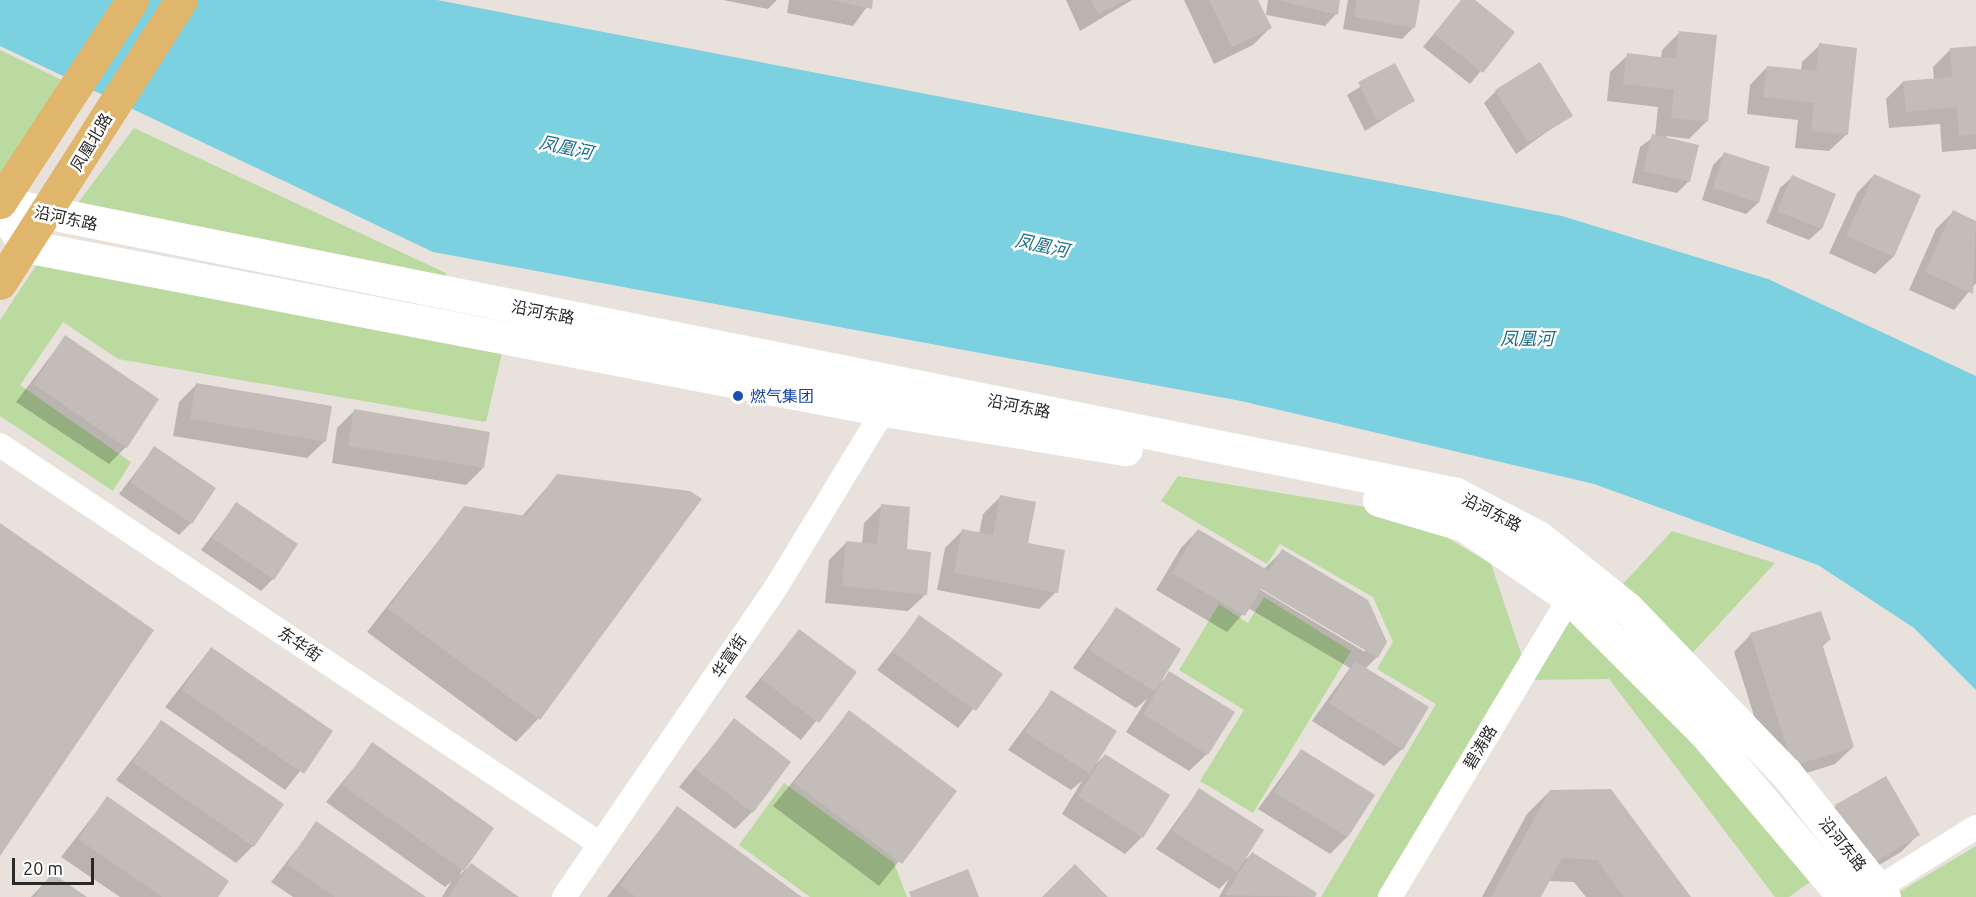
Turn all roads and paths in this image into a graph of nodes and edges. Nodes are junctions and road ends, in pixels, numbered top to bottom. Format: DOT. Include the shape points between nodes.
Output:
graph roads {
  1 [pos="132,0"];
  2 [pos="181,0"];
  3 [pos="0,203"];
  4 [pos="47,214"];
  5 [pos="25,246"];
  6 [pos="0,284"];
  7 [pos="884,410"];
  8 [pos="0,445"];
  9 [pos="1570,598"];
  10 [pos="1976,827"];
  11 [pos="600,844"];
  12 [pos="1875,894"];
  13 [pos="564,897"];
  14 [pos="1390,897"];
  15 [pos="1844,897"];
  1 -- 3 [label="main road"];
  2 -- 4 [label="main road, 凤凰北路"];
  3 -- 4 [label="street, 沿河东路"];
  3 -- 5 [label="street, 沿河东路"];
  4 -- 5 [label="main road, 凤凰北路"];
  4 -- 12 [label="street, 沿河东路" via="1456,494 1538,537 1627,608 1733,714"];
  5 -- 6 [label="main road, 凤凰北路"];
  5 -- 7 [label="street, 沿河东路"];
  7 -- 9 [label="street, 沿河东路" via="1178,458 1420,508 1493,541"];
  7 -- 11 [label="street, 华富街" via="775,589"];
  8 -- 11 [label="street, 东华街"];
  9 -- 14 [label="street, 碧涛路"];
  9 -- 15 [label="street, 沿河东路" via="1705,733"];
  10 -- 12 [label="street"];
  11 -- 13 [label="street, 华富街"];
}
